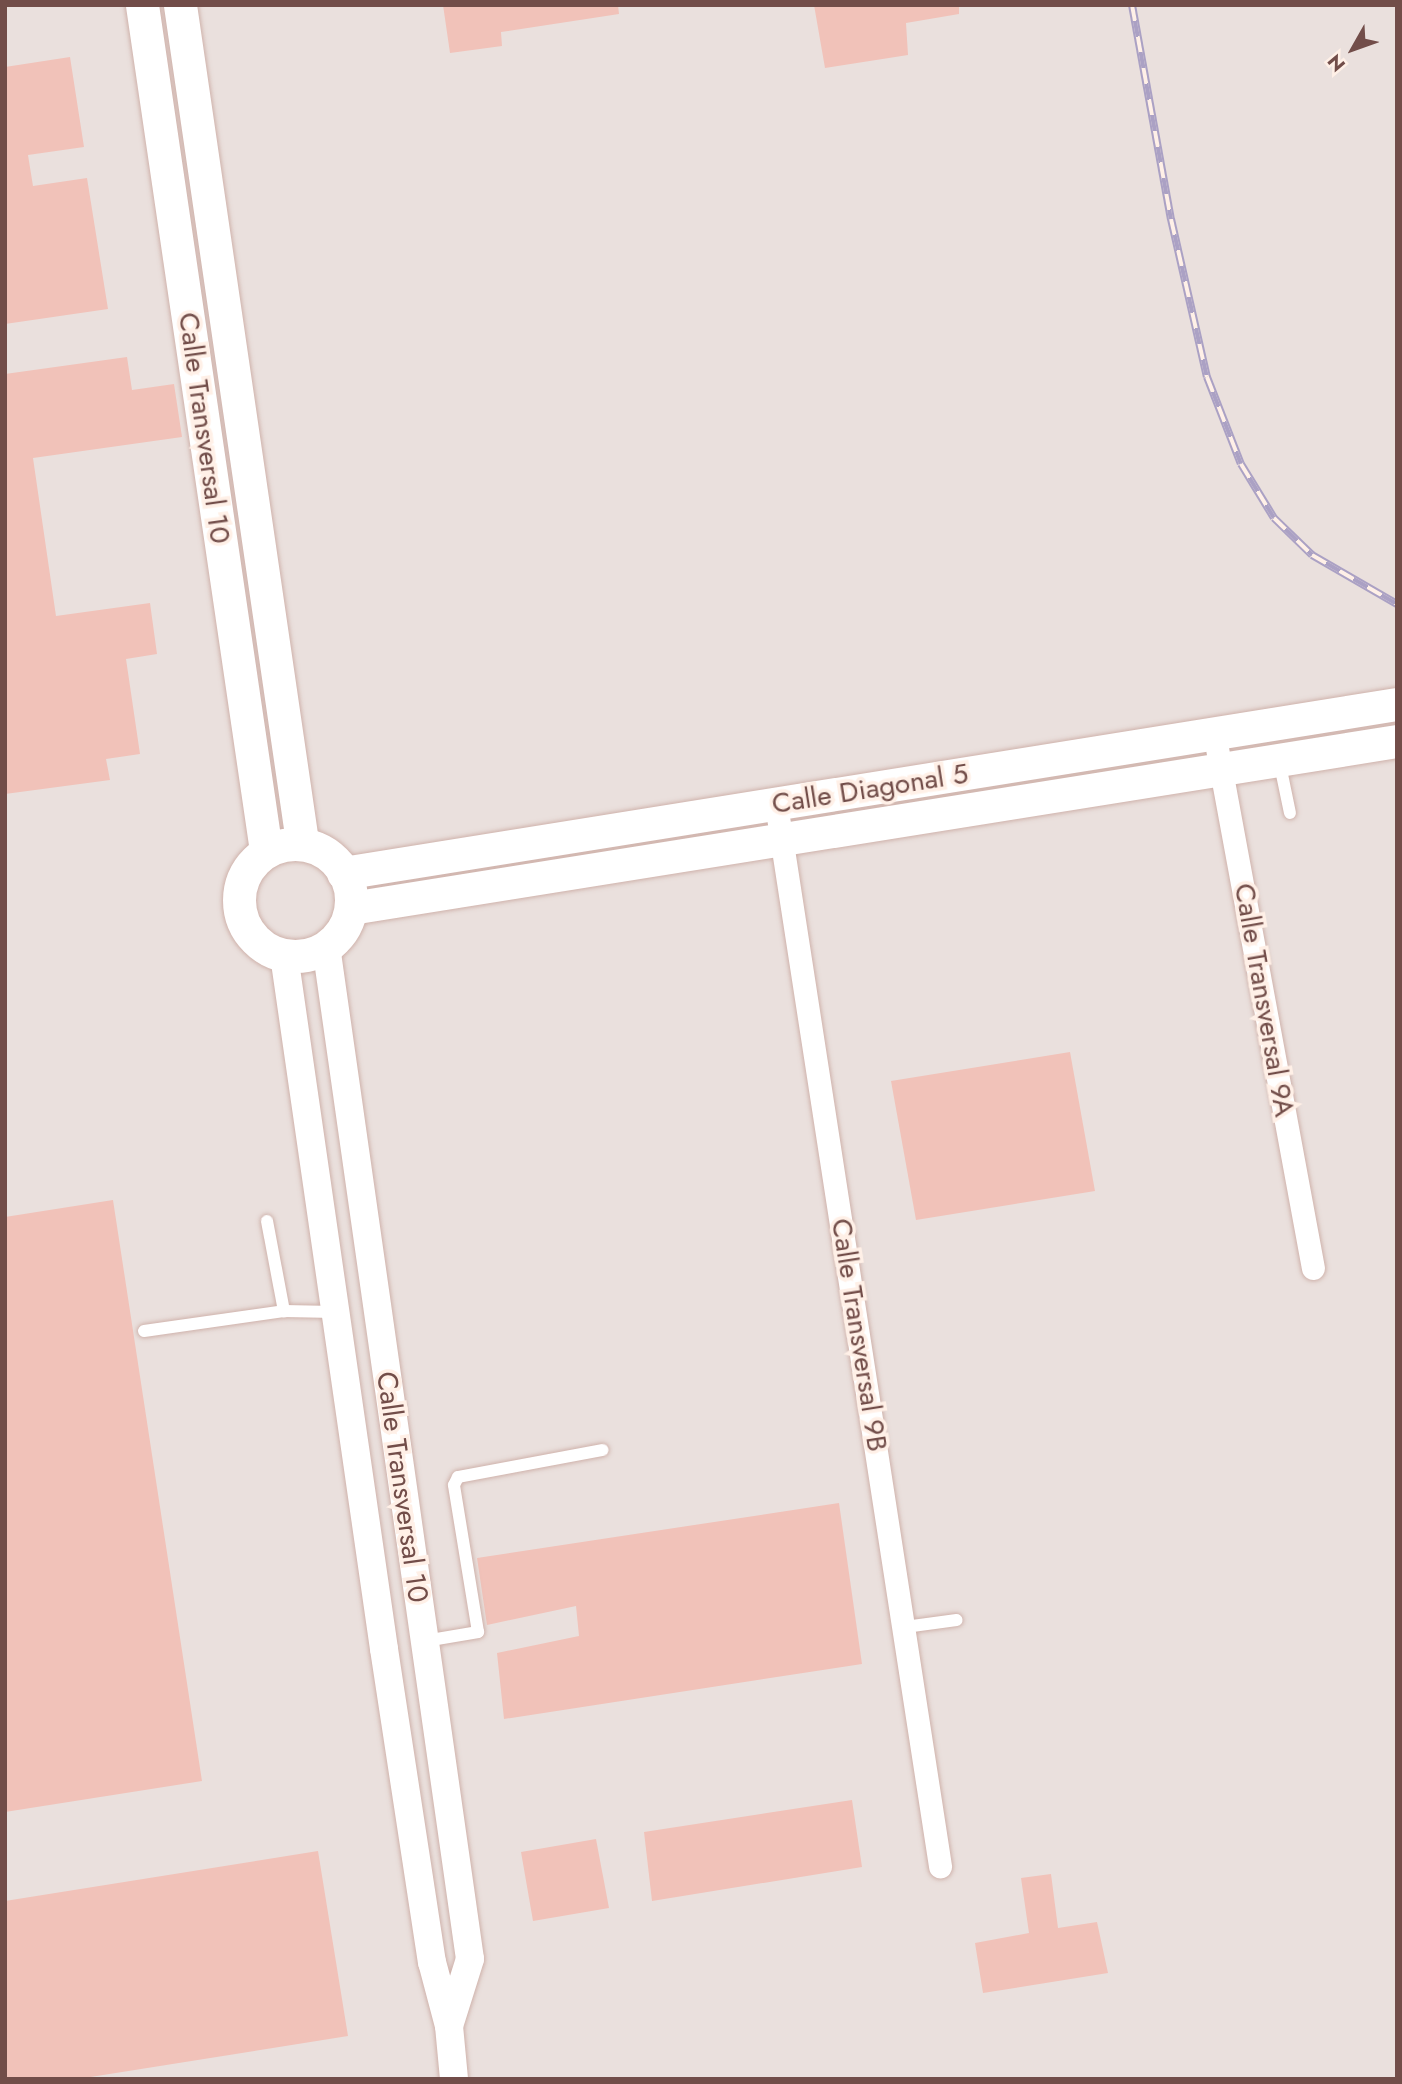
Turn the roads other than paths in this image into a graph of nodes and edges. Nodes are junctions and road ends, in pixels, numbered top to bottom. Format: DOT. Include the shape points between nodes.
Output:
graph roads {
  1 [pos="142,5"];
  2 [pos="180,5"];
  3 [pos="228,336"];
  4 [pos="191,340"];
  5 [pos="1397,704"];
  6 [pos="1214,733"];
  7 [pos="1397,741"];
  8 [pos="1279,760"];
  9 [pos="1222,769"];
  10 [pos="776,804"];
  11 [pos="1290,813"];
  12 [pos="302,841"];
  13 [pos="782,841"];
  14 [pos="266,851"];
  15 [pos="343,873"];
  16 [pos="351,908"];
  17 [pos="326,946"];
  18 [pos="284,955"];
  19 [pos="267,1221"];
  20 [pos="1313,1268"];
  21 [pos="375,1306"];
  22 [pos="284,1311"];
  23 [pos="335,1312"];
  24 [pos="144,1331"];
  25 [pos="602,1450"];
  26 [pos="957,1620"];
  27 [pos="905,1627"];
  28 [pos="424,1641"];
  29 [pos="384,1649"];
  30 [pos="940,1866"];
  31 [pos="449,2026"];
  32 [pos="454,2079"];
  1 -- 4 [label="main road, Calle Transversal 10"];
  2 -- 3 [label="main road, Calle Transversal 10"];
  3 -- 4 [label="main road"];
  3 -- 12 [label="main road, Calle Transversal 10"];
  4 -- 14 [label="main road, Calle Transversal 10"];
  5 -- 6 [label="main road, Calle Diagonal 5"];
  6 -- 9 [label="street, Calle Transversal 9A"];
  6 -- 10 [label="main road, Calle Diagonal 5"];
  7 -- 8 [label="main road, Calle Diagonal 5"];
  8 -- 9 [label="main road, Calle Diagonal 5"];
  8 -- 11 [label="lane"];
  9 -- 13 [label="main road, Calle Diagonal 5"];
  9 -- 20 [label="street, Calle Transversal 9A"];
  10 -- 13 [label="street, Calle Transversal 9B"];
  10 -- 15 [label="main road, Calle Diagonal 5"];
  12 -- 14 [label="main road"];
  12 -- 15 [label="main road" via="324,852"];
  13 -- 16 [label="main road, Calle Diagonal 5"];
  13 -- 27 [label="street, Calle Transversal 9B"];
  14 -- 18 [label="main road" via="242,880 242,918 266,948"];
  15 -- 16 [label="main road"];
  16 -- 17 [label="main road" via="344,928"];
  17 -- 18 [label="main road" via="309,955"];
  17 -- 21 [label="street, Calle Transversal 10"];
  18 -- 23 [label="street, Calle Transversal 10"];
  19 -- 22 [label="lane"];
  21 -- 23 [label="street"];
  21 -- 28 [label="street, Calle Transversal 10"];
  22 -- 23 [label="lane"];
  22 -- 24 [label="lane"];
  23 -- 29 [label="street, Calle Transversal 10"];
  25 -- 28 [label="lane" via="458,1477 454,1485 478,1632"];
  26 -- 27 [label="lane"];
  27 -- 30 [label="street, Calle Transversal 9B"];
  28 -- 29 [label="street"];
  28 -- 31 [label="street, Calle Transversal 10" via="470,1959"];
  29 -- 31 [label="street, Calle Transversal 10" via="432,1962"];
  31 -- 32 [label="street, Calle Transversal 10"];
}
